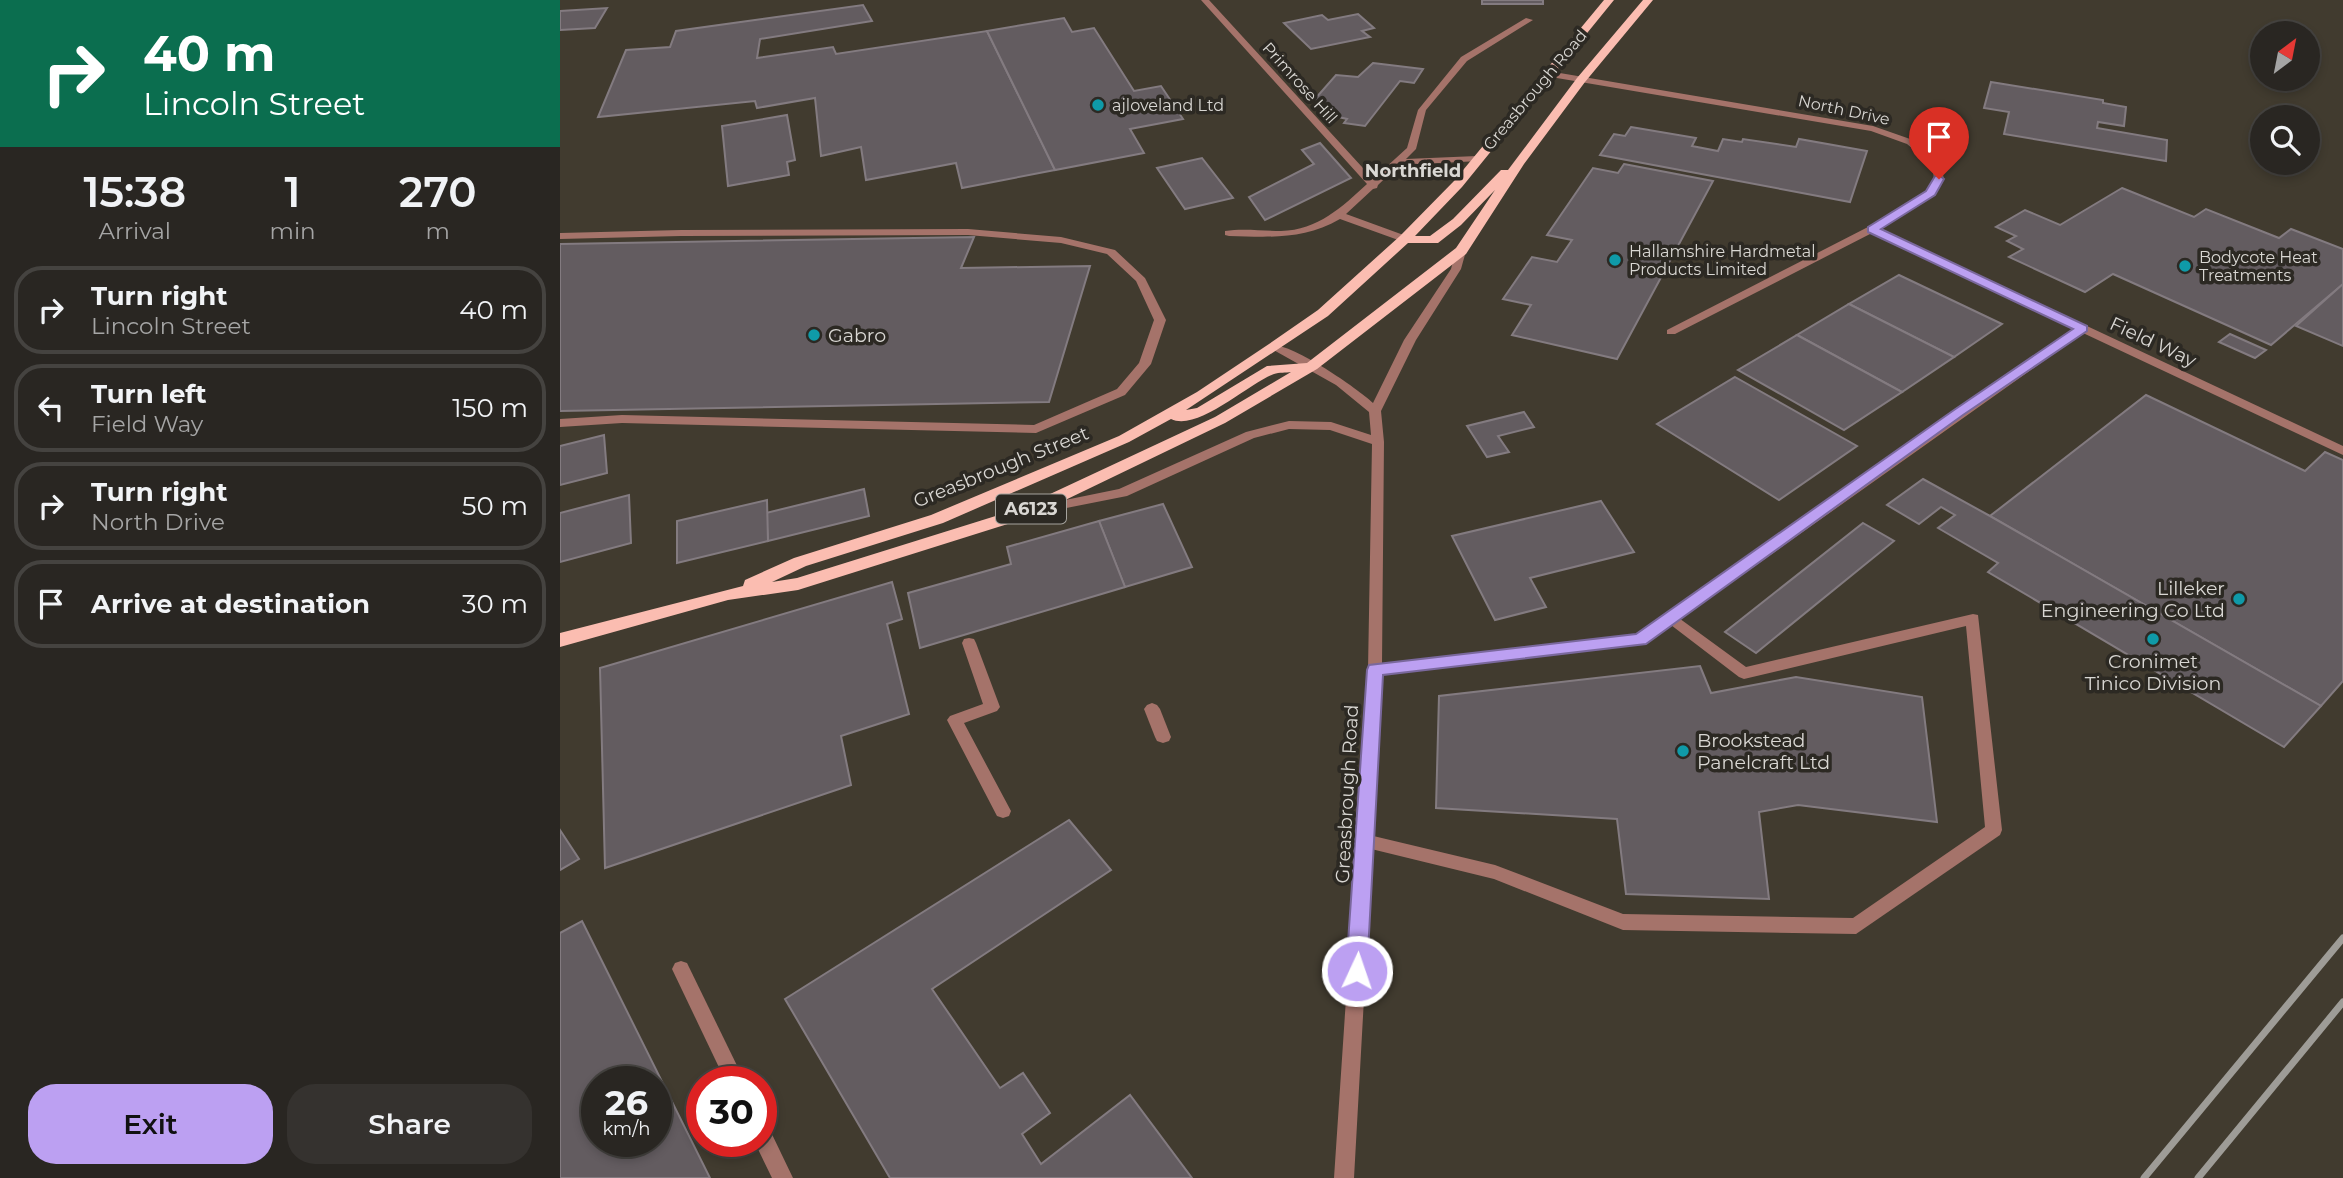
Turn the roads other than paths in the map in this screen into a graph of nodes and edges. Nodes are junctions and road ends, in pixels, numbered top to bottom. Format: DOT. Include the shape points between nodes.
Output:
graph roads {
  1 [pos="1205,0"];
  2 [pos="1609,0"];
  3 [pos="1648,0"];
  4 [pos="1529,20"];
  5 [pos="1548,75"];
  6 [pos="1581,80"];
  7 [pos="1477,159"];
  8 [pos="1398,162"];
  9 [pos="1519,163"];
  10 [pos="1374,186"];
  11 [pos="1339,215"];
  12 [pos="1872,229"];
  13 [pos="1229,233"];
  14 [pos="560,236"];
  15 [pos="1405,239"];
  16 [pos="1461,251"];
  17 [pos="2082,328"];
  18 [pos="1671,332"];
  19 [pos="1274,347"];
  20 [pos="1312,366"];
  21 [pos="1376,411"];
  22 [pos="560,423"];
  23 [pos="1152,423"];
  24 [pos="1378,442"];
  25 [pos="2343,451"];
  26 [pos="1024,513"];
  27 [pos="728,594"];
  28 [pos="1672,618"];
  29 [pos="560,640"];
  30 [pos="970,643"];
  31 [pos="1375,670"];
  32 [pos="1152,709"];
  33 [pos="1163,737"];
  34 [pos="1003,811"];
  35 [pos="1365,841"];
  36 [pos="681,969"];
  37 [pos="728,1066"];
  38 [pos="773,1157"];
  39 [pos="783,1178"];
  40 [pos="1344,1178"];
  1 -- 10 [label="street, Primrose Hill"];
  2 -- 5 [label="main road, Greasbrough Road / A6123"];
  3 -- 6 [label="main road, Greasbrough Road / A6123"];
  4 -- 8 [label="street" via="1464,59 1422,110 1411,149"];
  5 -- 6 [label="street, North Drive"];
  5 -- 7 [label="main road, Greasbrough Road / A6123"];
  6 -- 9 [label="main road, Greasbrough Road / A6123"];
  6 -- 12 [label="street, North Drive" via="1849,124 1910,142 1937,164 1939,179 1931,193"];
  7 -- 8 [label="street"];
  7 -- 15 [label="main road, Greasbrough Road / A6123"];
  8 -- 10 [label="street"];
  9 -- 15 [label="main road, A6123" via="1433,240"];
  9 -- 16 [label="main road, Greasbrough Road / A6123"];
  10 -- 11 [label="street"];
  11 -- 13 [label="street" via="1318,227 1285,234"];
  11 -- 15 [label="street"];
  12 -- 17 [label="street, Field Way"];
  12 -- 18 [label="street, North Drive"];
  14 -- 22 [label="street" via="968,232 1062,240 1111,252 1141,280 1160,320 1145,364 1121,392 1036,429 622,419"];
  15 -- 19 [label="main road, Greasbrough Road / A6123" via="1323,313"];
  16 -- 20 [label="main road, Greasbrough Road / A6123"];
  16 -- 21 [label="street, Greasbrough Road" via="1456,269 1410,340"];
  17 -- 25 [label="street, Field Way"];
  17 -- 28 [label="street"];
  19 -- 20 [label="street"];
  19 -- 23 [label="main road, Greasbrough Street / A6123"];
  20 -- 21 [label="street" via="1337,378"];
  20 -- 23 [label="main road, A6123" via="1272,369 1202,411"];
  20 -- 26 [label="main road, Greasbrough Street / A6123" via="1220,420"];
  21 -- 24 [label="street, Greasbrough Road"];
  23 -- 27 [label="main road, Greasbrough Street / A6123" via="937,519 800,562"];
  24 -- 26 [label="street, Greasbrough Street" via="1331,426 1289,425 1250,435 1122,493"];
  24 -- 31 [label="street, Greasbrough Road"];
  26 -- 27 [label="main road, Greasbrough Street / A6123" via="798,583"];
  27 -- 29 [label="main road, Greasbrough Street / A6123"];
  28 -- 31 [label="street" via="1640,640"];
  28 -- 35 [label="street" via="1744,673 1973,619 1994,830 1856,926 1623,922 1495,872"];
  30 -- 34 [label="street" via="992,707 955,720"];
  31 -- 35 [label="street, Greasbrough Road"];
  32 -- 33 [label="street"];
  35 -- 40 [label="street, Greasbrough Road"];
  36 -- 37 [label="street"];
  38 -- 39 [label="street"];
}
